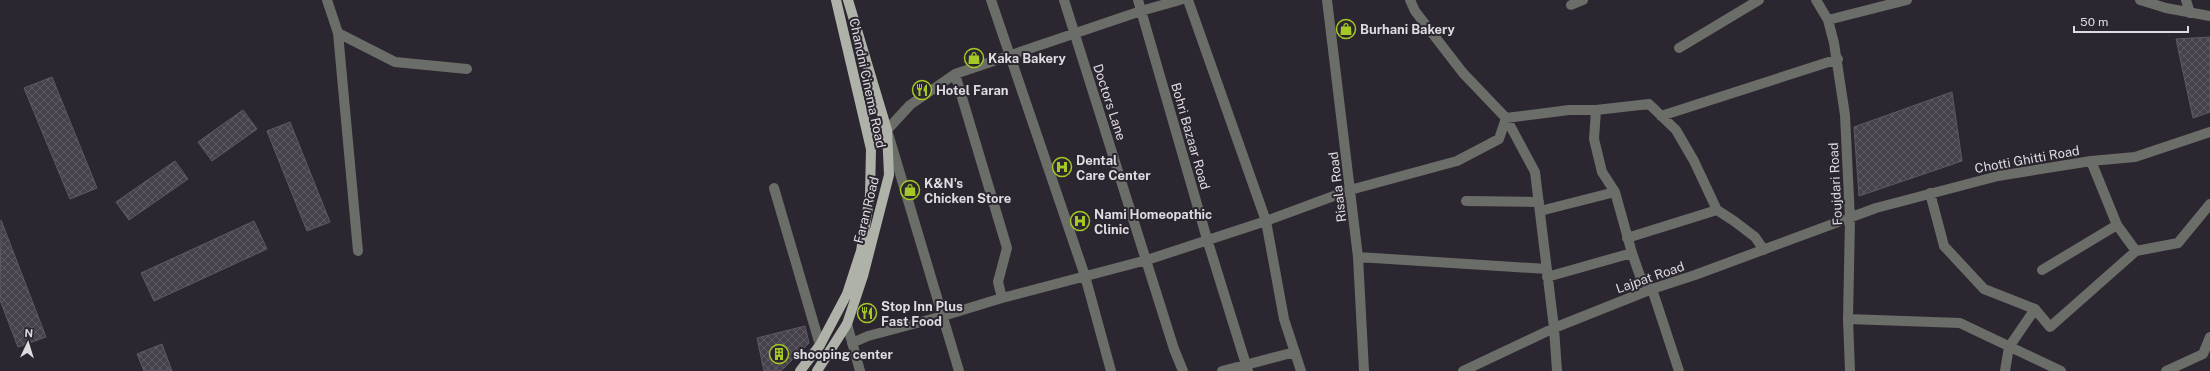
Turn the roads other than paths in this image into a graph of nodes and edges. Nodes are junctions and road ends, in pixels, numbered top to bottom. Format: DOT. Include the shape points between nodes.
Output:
graph roads {
  1 [pos="327,0"];
  2 [pos="836,0"];
  3 [pos="848,0"];
  4 [pos="991,0"];
  5 [pos="1064,0"];
  6 [pos="1138,0"];
  7 [pos="1180,0"];
  8 [pos="1188,0"];
  9 [pos="1327,0"];
  10 [pos="1410,0"];
  11 [pos="1583,0"];
  12 [pos="1759,0"];
  13 [pos="1816,0"];
  14 [pos="1907,0"];
  15 [pos="2140,0"];
  16 [pos="2186,0"];
  17 [pos="1571,5"];
  18 [pos="1141,11"];
  19 [pos="2190,13"];
  20 [pos="2210,16"];
  21 [pos="1828,20"];
  22 [pos="338,33"];
  23 [pos="1074,34"];
  24 [pos="1679,48"];
  25 [pos="1010,54"];
  26 [pos="1838,59"];
  27 [pos="467,69"];
  28 [pos="955,74"];
  29 [pos="1596,110"];
  30 [pos="1661,116"];
  31 [pos="1506,118"];
  32 [pos="887,130"];
  33 [pos="2210,132"];
  34 [pos="2091,161"];
  35 [pos="774,188"];
  36 [pos="1350,190"];
  37 [pos="1615,192"];
  38 [pos="1930,193"];
  39 [pos="1466,201"];
  40 [pos="2210,204"];
  41 [pos="1539,207"];
  42 [pos="1717,210"];
  43 [pos="1850,219"];
  44 [pos="1266,222"];
  45 [pos="2117,225"];
  46 [pos="1627,238"];
  47 [pos="1207,239"];
  48 [pos="1764,250"];
  49 [pos="358,251"];
  50 [pos="2136,251"];
  51 [pos="1632,253"];
  52 [pos="1358,257"];
  53 [pos="1147,260"];
  54 [pos="2042,270"];
  55 [pos="1547,273"];
  56 [pos="1085,276"];
  57 [pos="1652,289"];
  58 [pos="1002,298"];
  59 [pos="2035,309"];
  60 [pos="943,316"];
  61 [pos="1848,319"];
  62 [pos="847,324"];
  63 [pos="1554,328"];
  64 [pos="2210,337"];
  65 [pos="852,343"];
  66 [pos="820,345"];
  67 [pos="2009,347"];
  68 [pos="1295,352"];
  69 [pos="1247,368"];
  70 [pos="800,371"];
  71 [pos="817,371"];
  72 [pos="860,371"];
  73 [pos="959,371"];
  74 [pos="1111,371"];
  75 [pos="1183,371"];
  76 [pos="1222,371"];
  77 [pos="1301,371"];
  78 [pos="1364,371"];
  79 [pos="1463,371"];
  80 [pos="1557,371"];
  81 [pos="1679,371"];
  82 [pos="1850,371"];
  83 [pos="2005,371"];
  84 [pos="2061,371"];
  85 [pos="2166,371"];
  1 -- 22 [label="street"];
  2 -- 66 [label="main road, Chandni Cinema Road" via="871,149 870,195 868,220 856,268 847,294"];
  3 -- 32 [label="main road, Faran Road"];
  4 -- 25 [label="street"];
  5 -- 23 [label="street, Doctors Lane"];
  6 -- 18 [label="street, Bohri Bazaar Road"];
  7 -- 18 [label="street"];
  8 -- 44 [label="street"];
  9 -- 36 [label="street, Risala Road"];
  10 -- 31 [label="street" via="1415,11 1463,74"];
  11 -- 17 [label="street"];
  12 -- 24 [label="street"];
  13 -- 21 [label="street, Foujdari Road"];
  14 -- 21 [label="street"];
  15 -- 19 [label="street"];
  16 -- 19 [label="street"];
  18 -- 23 [label="street"];
  18 -- 47 [label="street, Bohri Bazaar Road"];
  19 -- 20 [label="street"];
  21 -- 26 [label="street, Foujdari Road"];
  22 -- 27 [label="street" via="396,62"];
  22 -- 49 [label="street"];
  23 -- 25 [label="street"];
  23 -- 53 [label="street, Doctors Lane"];
  25 -- 28 [label="street"];
  25 -- 56 [label="street"];
  26 -- 30 [label="street"];
  26 -- 43 [label="street, Foujdari Road" via="1845,115"];
  28 -- 32 [label="street" via="910,105"];
  28 -- 58 [label="street" via="1007,248 998,282"];
  29 -- 30 [label="street" via="1648,104"];
  29 -- 31 [label="street" via="1569,110"];
  29 -- 37 [label="street" via="1594,139 1602,172"];
  30 -- 42 [label="street" via="1676,130"];
  31 -- 36 [label="street" via="1499,139 1457,161"];
  31 -- 41 [label="street" via="1535,172"];
  32 -- 60 [label="street"];
  32 -- 62 [label="main road, Faran Road" via="889,174 863,276"];
  33 -- 34 [label="street, Chotti Ghitti Road" via="2135,157"];
  34 -- 38 [label="street, Chotti Ghitti Road" via="1998,176"];
  34 -- 45 [label="street"];
  35 -- 66 [label="street"];
  36 -- 44 [label="street"];
  36 -- 52 [label="street, Risala Road"];
  37 -- 41 [label="street"];
  37 -- 46 [label="street"];
  38 -- 43 [label="street, Chotti Ghitti Road" via="1876,208"];
  38 -- 59 [label="street" via="1944,246 1984,289"];
  39 -- 41 [label="street"];
  40 -- 50 [label="street" via="2178,243"];
  41 -- 55 [label="street"];
  42 -- 46 [label="street"];
  42 -- 48 [label="street" via="1755,237"];
  43 -- 48 [label="street, Lajpat Road"];
  43 -- 61 [label="street, Foujdari Road"];
  44 -- 47 [label="street"];
  44 -- 68 [label="street" via="1284,319"];
  45 -- 50 [label="street"];
  45 -- 54 [label="street"];
  46 -- 51 [label="street"];
  47 -- 53 [label="street"];
  47 -- 69 [label="street, Bohri Bazaar Road"];
  48 -- 57 [label="street, Lajpat Road"];
  50 -- 59 [label="street" via="2050,327"];
  51 -- 55 [label="street"];
  51 -- 57 [label="street" via="1640,276"];
  52 -- 55 [label="street"];
  52 -- 78 [label="street, Risala Road"];
  53 -- 56 [label="street"];
  53 -- 75 [label="street, Doctors Lane"];
  55 -- 63 [label="street"];
  56 -- 58 [label="street"];
  56 -- 74 [label="street"];
  57 -- 63 [label="street, Lajpat Road"];
  57 -- 81 [label="street"];
  58 -- 60 [label="street"];
  59 -- 67 [label="street"];
  60 -- 65 [label="street" via="868,336"];
  60 -- 73 [label="street"];
  61 -- 67 [label="street" via="1960,323"];
  61 -- 82 [label="street, Foujdari Road"];
  62 -- 65 [label="street"];
  62 -- 71 [label="main road, Faran Road"];
  63 -- 79 [label="street, Lajpat Road"];
  63 -- 80 [label="street"];
  64 -- 85 [label="street" via="2203,354"];
  65 -- 72 [label="street"];
  66 -- 70 [label="main road, Chandni Cinema Road"];
  67 -- 83 [label="street"];
  67 -- 84 [label="street"];
  68 -- 69 [label="street"];
  68 -- 77 [label="street"];
  69 -- 76 [label="street"];
}
